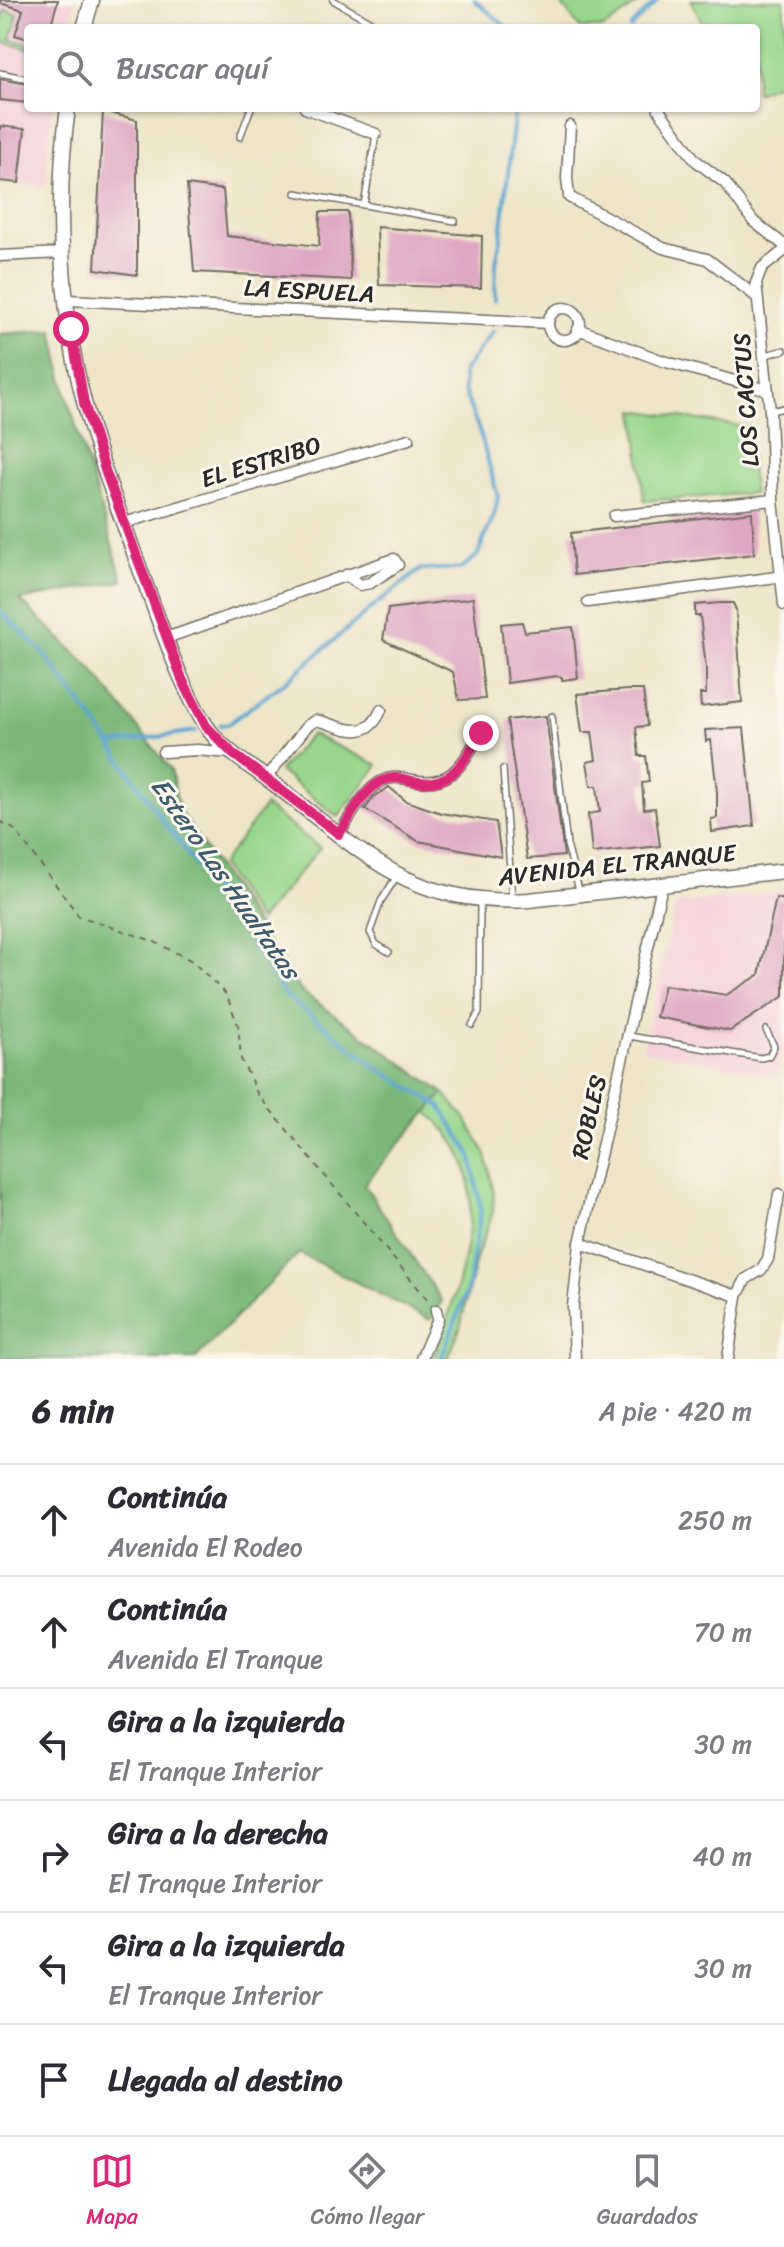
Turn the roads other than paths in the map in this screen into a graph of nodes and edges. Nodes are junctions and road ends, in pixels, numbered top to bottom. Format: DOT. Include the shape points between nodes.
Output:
graph roads {
  1 [pos="92,0"];
  2 [pos="333,0"];
  3 [pos="86,24"];
  4 [pos="374,24"];
  5 [pos="0,73"];
  6 [pos="24,78"];
  7 [pos="68,112"];
  8 [pos="249,112"];
  9 [pos="316,112"];
  10 [pos="660,112"];
  11 [pos="570,126"];
  12 [pos="376,134"];
  13 [pos="240,137"];
  14 [pos="296,193"];
  15 [pos="364,205"];
  16 [pos="455,221"];
  17 [pos="784,245"];
  18 [pos="784,251"];
  19 [pos="62,253"];
  20 [pos="0,256"];
  21 [pos="757,297"];
  22 [pos="68,300"];
  23 [pos="548,323"];
  24 [pos="578,329"];
  25 [pos="784,350"];
  26 [pos="765,355"];
  27 [pos="767,390"];
  28 [pos="784,408"];
  29 [pos="770,411"];
  30 [pos="409,439"];
  31 [pos="779,500"];
  32 [pos="614,516"];
  33 [pos="124,523"];
  34 [pos="346,575"];
  35 [pos="782,576"];
  36 [pos="588,602"];
  37 [pos="784,605"];
  38 [pos="166,638"];
  39 [pos="381,710"];
  40 [pos="552,716"];
  41 [pos="481,733"];
  42 [pos="163,752"];
  43 [pos="232,753"];
  44 [pos="503,769"];
  45 [pos="266,778"];
  46 [pos="339,834"];
  47 [pos="784,871"];
  48 [pos="397,875"];
  49 [pos="662,886"];
  50 [pos="580,895"];
  51 [pos="480,900"];
  52 [pos="512,901"];
  53 [pos="389,952"];
  54 [pos="472,1025"];
  55 [pos="766,1030"];
  56 [pos="628,1036"];
  57 [pos="779,1194"];
  58 [pos="580,1243"];
  59 [pos="737,1296"];
  60 [pos="436,1310"];
  61 [pos="421,1359"];
  62 [pos="575,1359"];
  63 [pos="728,1359"];
  1 -- 3 [label="street"];
  2 -- 4 [label="lane"];
  5 -- 6 [label="lane"];
  7 -- 19 [label="street, AVENIDA EL TRANQUE"];
  8 -- 13 [label="lane"];
  9 -- 12 [label="street"];
  10 -- 17 [label="street" via="695,160 725,183 753,221"];
  11 -- 21 [label="street" via="569,197 663,248 707,259"];
  12 -- 15 [label="lane"];
  14 -- 15 [label="lane"];
  15 -- 16 [label="lane"];
  18 -- 21 [label="street, LOS CACTUS" via="759,273"];
  19 -- 20 [label="street"];
  19 -- 22 [label="street, AVENIDA EL TRANQUE"];
  21 -- 26 [label="street, LOS CACTUS"];
  22 -- 23 [label="street, LA ESPUELA"];
  22 -- 33 [label="street, AVENIDA EL TRANQUE" via="84,403"];
  23 -- 24 [label="street" via="559,339 570,339"];
  23 -- 24 [label="street" via="558,310 568,309 577,316"];
  24 -- 27 [label="street" via="663,361"];
  25 -- 26 [label="lane"];
  26 -- 27 [label="street, LOS CACTUS"];
  27 -- 29 [label="street, LOS CACTUS"];
  28 -- 29 [label="lane"];
  29 -- 31 [label="street, LOS CACTUS"];
  30 -- 33 [label="street, EL ESTRIBO"];
  31 -- 32 [label="street"];
  31 -- 35 [label="street, LOS CACTUS"];
  33 -- 38 [label="street, AVENIDA EL TRANQUE"];
  34 -- 38 [label="street"];
  35 -- 36 [label="street"];
  35 -- 37 [label="street, LOS CACTUS"];
  38 -- 43 [label="street, AVENIDA EL TRANQUE" via="206,726"];
  39 -- 45 [label="street" via="367,728 339,729 316,720"];
  40 -- 50 [label="lane" via="567,845"];
  41 -- 46 [label="street" via="459,769 447,778 423,782 395,777 377,784"];
  42 -- 43 [label="street"];
  43 -- 45 [label="street, AVENIDA EL TRANQUE"];
  44 -- 52 [label="lane"];
  45 -- 46 [label="street, AVENIDA EL TRANQUE"];
  46 -- 48 [label="street, AVENIDA EL TRANQUE"];
  47 -- 49 [label="street, AVENIDA EL TRANQUE"];
  48 -- 51 [label="street, AVENIDA EL TRANQUE" via="430,890"];
  48 -- 53 [label="lane" via="370,932"];
  49 -- 50 [label="street, AVENIDA EL TRANQUE"];
  49 -- 56 [label="street, ROBLES"];
  50 -- 52 [label="street, AVENIDA EL TRANQUE"];
  51 -- 52 [label="street, AVENIDA EL TRANQUE"];
  51 -- 54 [label="lane" via="479,1013"];
  55 -- 56 [label="lane" via="774,1046 761,1058"];
  56 -- 58 [label="street, ROBLES"];
  57 -- 59 [label="street" via="768,1259 746,1279"];
  58 -- 59 [label="street"];
  58 -- 62 [label="street, ROBLES" via="573,1306"];
  59 -- 63 [label="street"];
  60 -- 61 [label="street" via="438,1319"];
}
